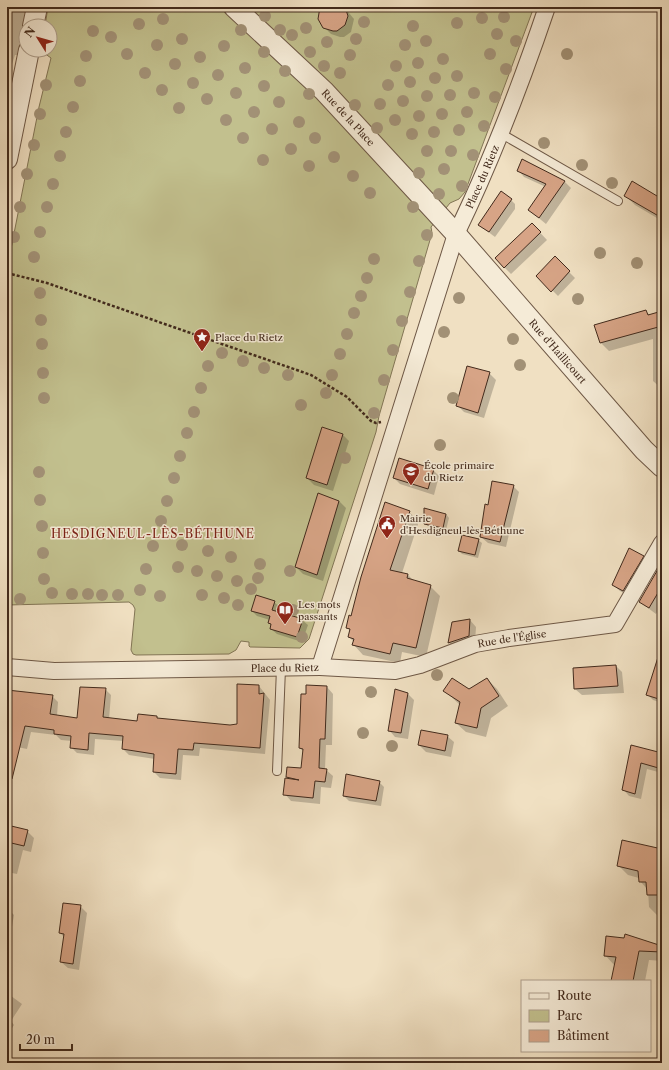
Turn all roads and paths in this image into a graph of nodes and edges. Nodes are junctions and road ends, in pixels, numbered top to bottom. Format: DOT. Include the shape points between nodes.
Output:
graph roads {
  1 [pos="37,7"];
  2 [pos="234,7"];
  3 [pos="547,7"];
  4 [pos="35,18"];
  5 [pos="26,58"];
  6 [pos="500,133"];
  7 [pos="7,158"];
  8 [pos="618,201"];
  9 [pos="456,234"];
  10 [pos="7,273"];
  11 [pos="398,417"];
  12 [pos="662,467"];
  13 [pos="662,543"];
  14 [pos="7,667"];
  15 [pos="320,667"];
  16 [pos="281,668"];
  17 [pos="277,771"];
  1 -- 4 [label="street"];
  2 -- 9 [label="street, Rue de la Place" via="324,91"];
  3 -- 6 [label="street, Place du Rietz"];
  5 -- 7 [label="street"];
  6 -- 8 [label="lane"];
  6 -- 9 [label="street, Place du Rietz" via="478,190"];
  9 -- 11 [label="street, Place du Rietz"];
  9 -- 12 [label="street, Rue d'Haillicourt" via="644,450"];
  10 -- 11 [label="path" via="47,283 311,375 348,397 373,422"];
  11 -- 15 [label="street, Place du Rietz"];
  13 -- 15 [label="street, Rue de l'Église" via="615,624 475,644 420,665 395,671"];
  14 -- 16 [label="street, Place du Rietz" via="54,671"];
  15 -- 16 [label="street, Place du Rietz"];
  16 -- 17 [label="lane"];
}
